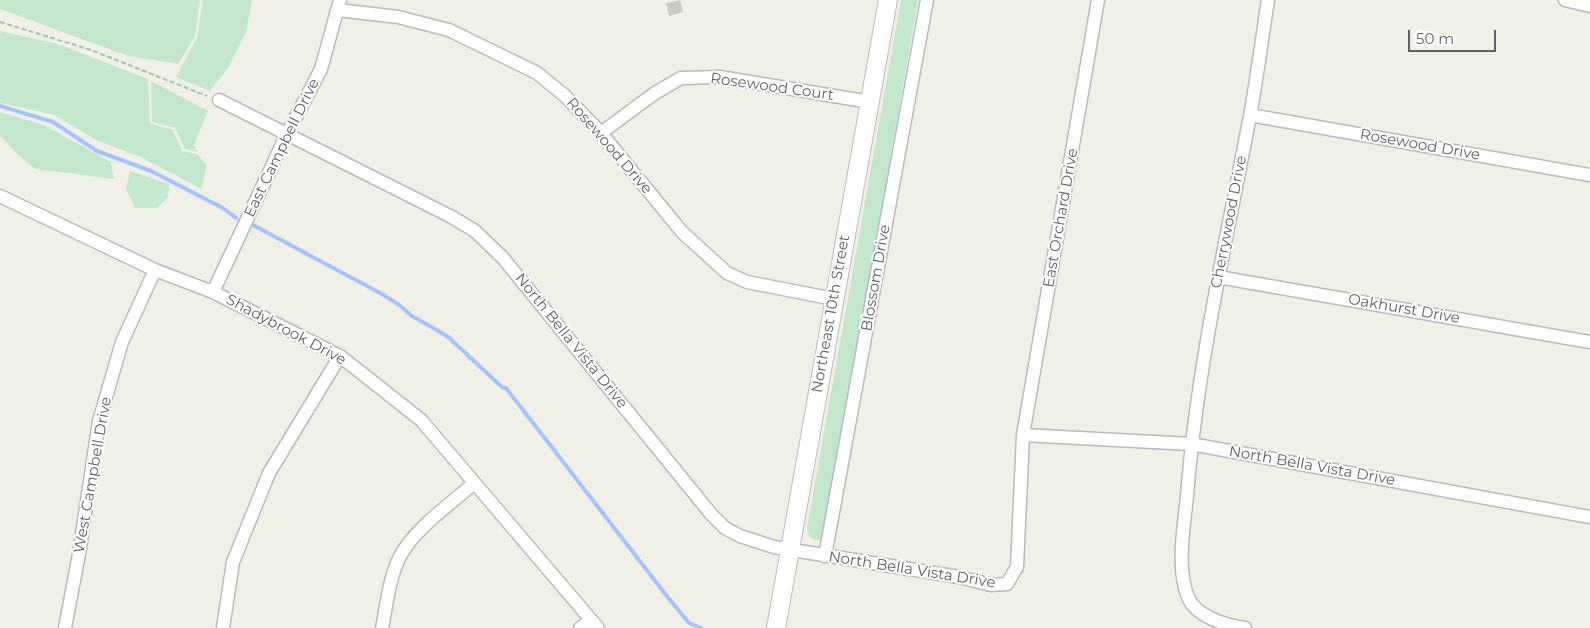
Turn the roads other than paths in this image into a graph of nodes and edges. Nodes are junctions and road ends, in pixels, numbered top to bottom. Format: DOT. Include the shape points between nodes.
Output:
graph roads {
  1 [pos="888,0"];
  2 [pos="927,0"];
  3 [pos="1098,0"];
  4 [pos="1268,0"];
  5 [pos="1565,0"];
  6 [pos="339,5"];
  7 [pos="1590,6"];
  8 [pos="219,100"];
  9 [pos="870,102"];
  10 [pos="1250,115"];
  11 [pos="601,133"];
  12 [pos="287,134"];
  13 [pos="1590,175"];
  14 [pos="0,196"];
  15 [pos="155,270"];
  16 [pos="1218,277"];
  17 [pos="213,292"];
  18 [pos="834,300"];
  19 [pos="1590,342"];
  20 [pos="340,356"];
  21 [pos="1023,435"];
  22 [pos="1191,444"];
  23 [pos="474,483"];
  24 [pos="1590,517"];
  25 [pos="790,550"];
  26 [pos="825,556"];
  27 [pos="590,625"];
  28 [pos="65,628"];
  29 [pos="223,628"];
  30 [pos="382,628"];
  31 [pos="776,628"];
  32 [pos="1245,628"];
  1 -- 9 [label="main road, Northeast 10th Street"];
  2 -- 26 [label="street, Blossom Drive"];
  3 -- 21 [label="street, East Orchard Drive"];
  4 -- 10 [label="street, Cherrywood Drive"];
  5 -- 7 [label="street"];
  6 -- 11 [label="street, Rosewood Drive" via="449,30 489,48 537,73"];
  6 -- 12 [label="street, East Campbell Drive" via="321,68"];
  8 -- 12 [label="street, North Bella Vista Drive"];
  9 -- 11 [label="street, Rosewood Court" via="720,77 680,78 654,93"];
  9 -- 18 [label="main road, Northeast 10th Street"];
  10 -- 13 [label="street, Rosewood Drive"];
  10 -- 16 [label="street, Cherrywood Drive"];
  11 -- 18 [label="street, Rosewood Drive" via="682,232 727,273 747,282"];
  12 -- 17 [label="street, East Campbell Drive"];
  12 -- 25 [label="street, North Bella Vista Drive" via="475,231 503,258 711,514 725,528 740,536"];
  14 -- 15 [label="street, Shadybrook Drive"];
  15 -- 17 [label="street, Shadybrook Drive"];
  15 -- 28 [label="street, West Campbell Drive" via="122,342 99,421"];
  16 -- 19 [label="street, Oakhurst Drive"];
  16 -- 22 [label="street, Cherrywood Drive"];
  17 -- 20 [label="street, Shadybrook Drive"];
  18 -- 25 [label="main road, Northeast 10th Street"];
  20 -- 23 [label="street, Shadybrook Drive" via="421,420"];
  20 -- 29 [label="street" via="269,473 233,562"];
  21 -- 22 [label="street, North Bella Vista Drive"];
  21 -- 26 [label="street, North Bella Vista Drive" via="1017,567 1007,584 991,585"];
  22 -- 24 [label="street, North Bella Vista Drive"];
  22 -- 32 [label="street, Cherrywood Drive" via="1181,577 1188,599 1205,616 1228,626"];
  23 -- 27 [label="street, Shadybrook Drive"];
  23 -- 30 [label="street" via="415,535 401,554 390,584"];
  25 -- 26 [label="street, North Bella Vista Drive"];
  25 -- 31 [label="main road, Northeast 10th Street"];
}
